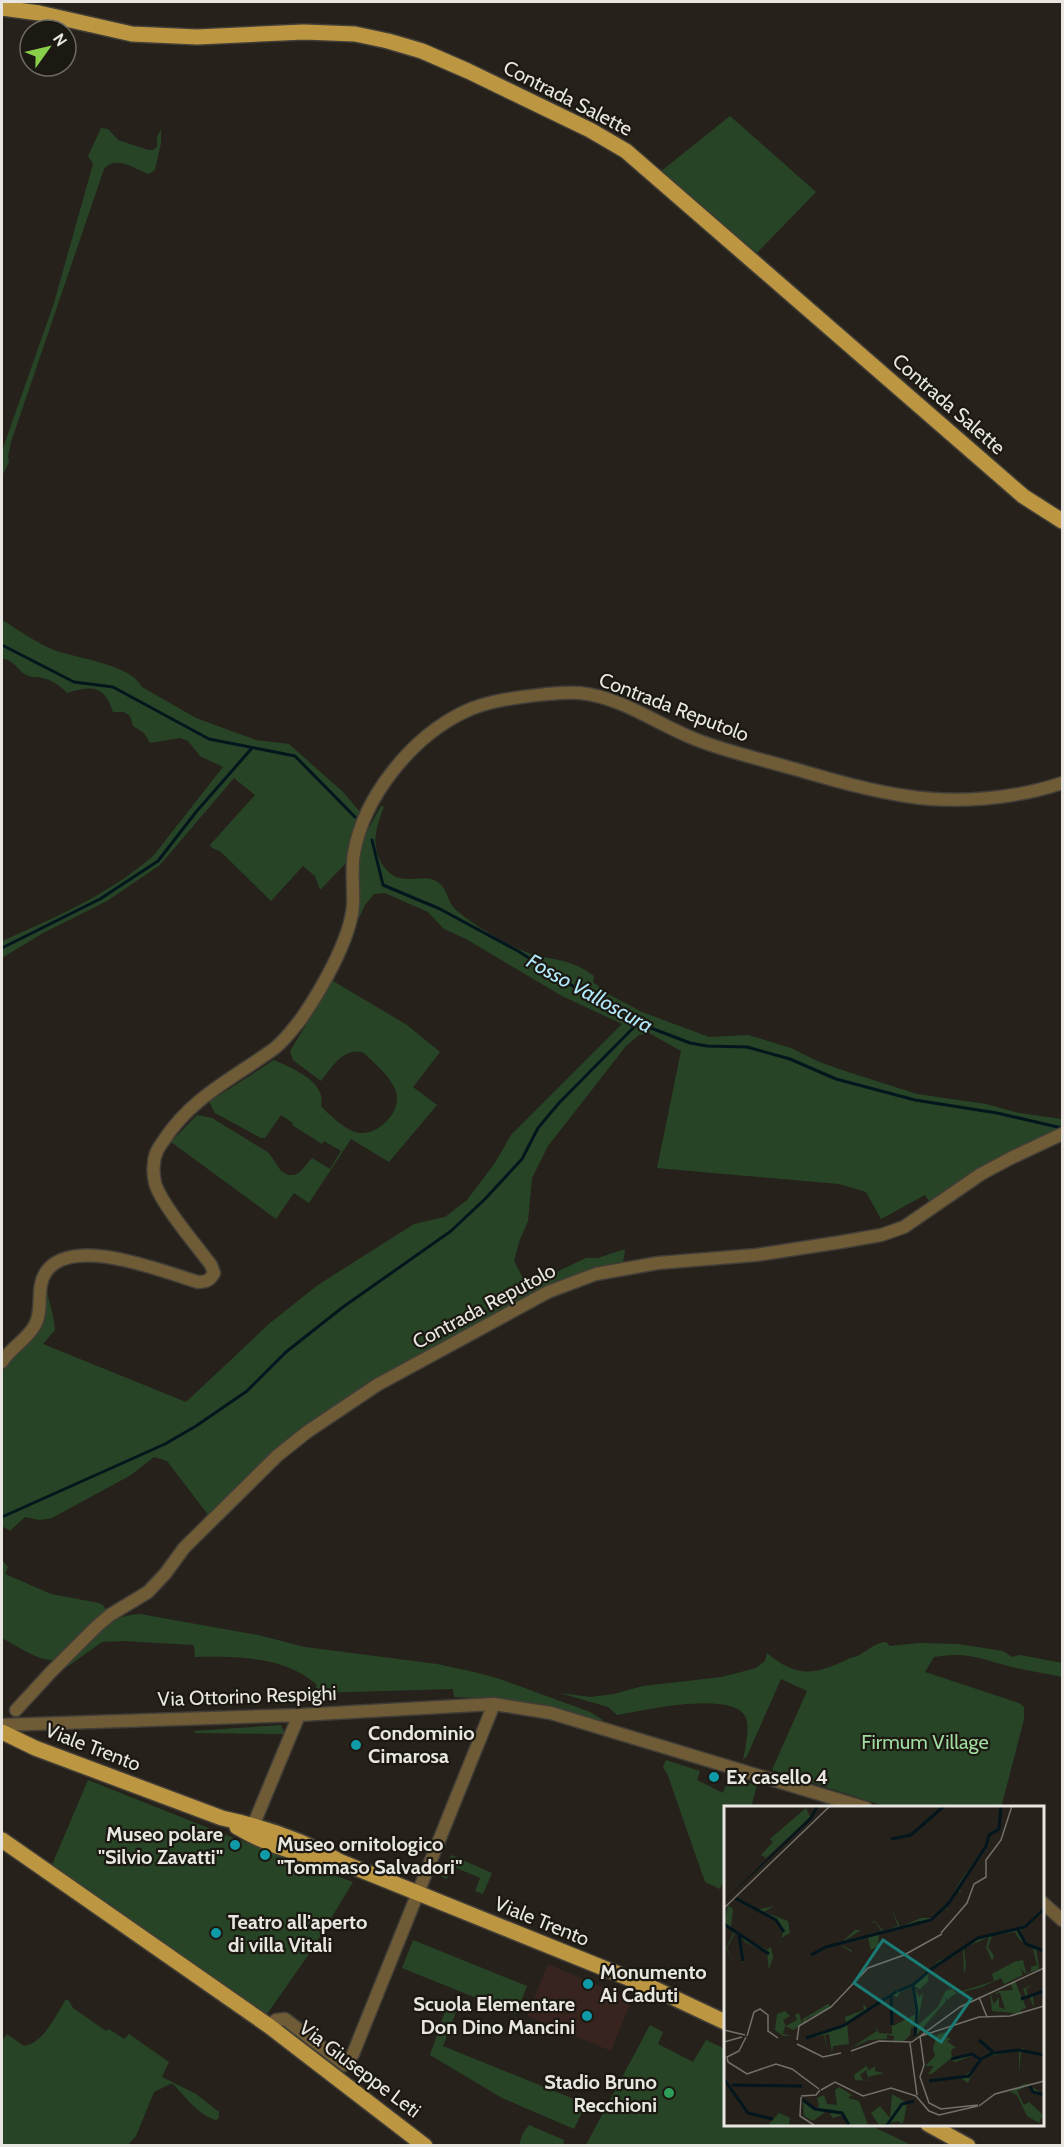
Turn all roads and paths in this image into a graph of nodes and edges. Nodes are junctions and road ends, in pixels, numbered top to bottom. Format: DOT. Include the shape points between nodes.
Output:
graph roads {
  1 [pos="2,8"];
  2 [pos="1062,521"];
  3 [pos="1062,783"];
  4 [pos="1062,1134"];
  5 [pos="2,1362"];
  6 [pos="494,1704"];
  7 [pos="16,1710"];
  8 [pos="300,1715"];
  9 [pos="2,1719"];
  10 [pos="2,1725"];
  11 [pos="18,1733"];
  12 [pos="2,1734"];
  13 [pos="860,1806"];
  14 [pos="251,1829"];
  15 [pos="2,1840"];
  16 [pos="418,1893"];
  17 [pos="1043,1904"];
  18 [pos="1062,1920"];
  19 [pos="724,2022"];
  20 [pos="269,2026"];
  21 [pos="932,2126"];
  22 [pos="425,2145"];
  23 [pos="968,2145"];
  1 -- 2 [label="main road, Contrada Salette" via="132,34 355,34 432,55 590,129 626,151 990,469"];
  3 -- 5 [label="street, Contrada Reputolo" via="1000,796 947,800 906,796 700,741 629,707 579,692 491,702 465,711 412,750 383,782 363,821 354,854 347,934 290,1034 193,1104 157,1150 155,1184 211,1265 211,1279 198,1282 100,1256 63,1259 45,1274 36,1324"];
  4 -- 7 [label="street, Contrada Reputolo" via="981,1174 904,1227 881,1235 756,1255 658,1263 596,1274 548,1292 377,1385 277,1456 184,1548 148,1592 96,1627"];
  6 -- 8 [label="street, Via Ottorino Respighi"];
  6 -- 13 [label="street, Via Ottorino Respighi" via="551,1713"];
  6 -- 16 [label="street"];
  7 -- 9 [label="street, Contrada Reputolo"];
  7 -- 11 [label="street"];
  8 -- 11 [label="street, Via Ottorino Respighi" via="40,1723"];
  8 -- 14 [label="street"];
  10 -- 11 [label="street, Via Ottorino Respighi"];
  11 -- 12 [label="main road, Viale Trento"];
  11 -- 14 [label="main road, Viale Trento"];
  14 -- 16 [label="main road, Viale Trento" via="308,1857 342,1862"];
  15 -- 20 [label="main road, Via Giuseppe Leti"];
  16 -- 19 [label="main road, Viale Trento" via="653,1988"];
  16 -- 20 [label="street" via="353,2054 345,2065 285,2019"];
  17 -- 18 [label="street"];
  20 -- 22 [label="main road, Via Giuseppe Leti"];
  21 -- 23 [label="main road"];
}
